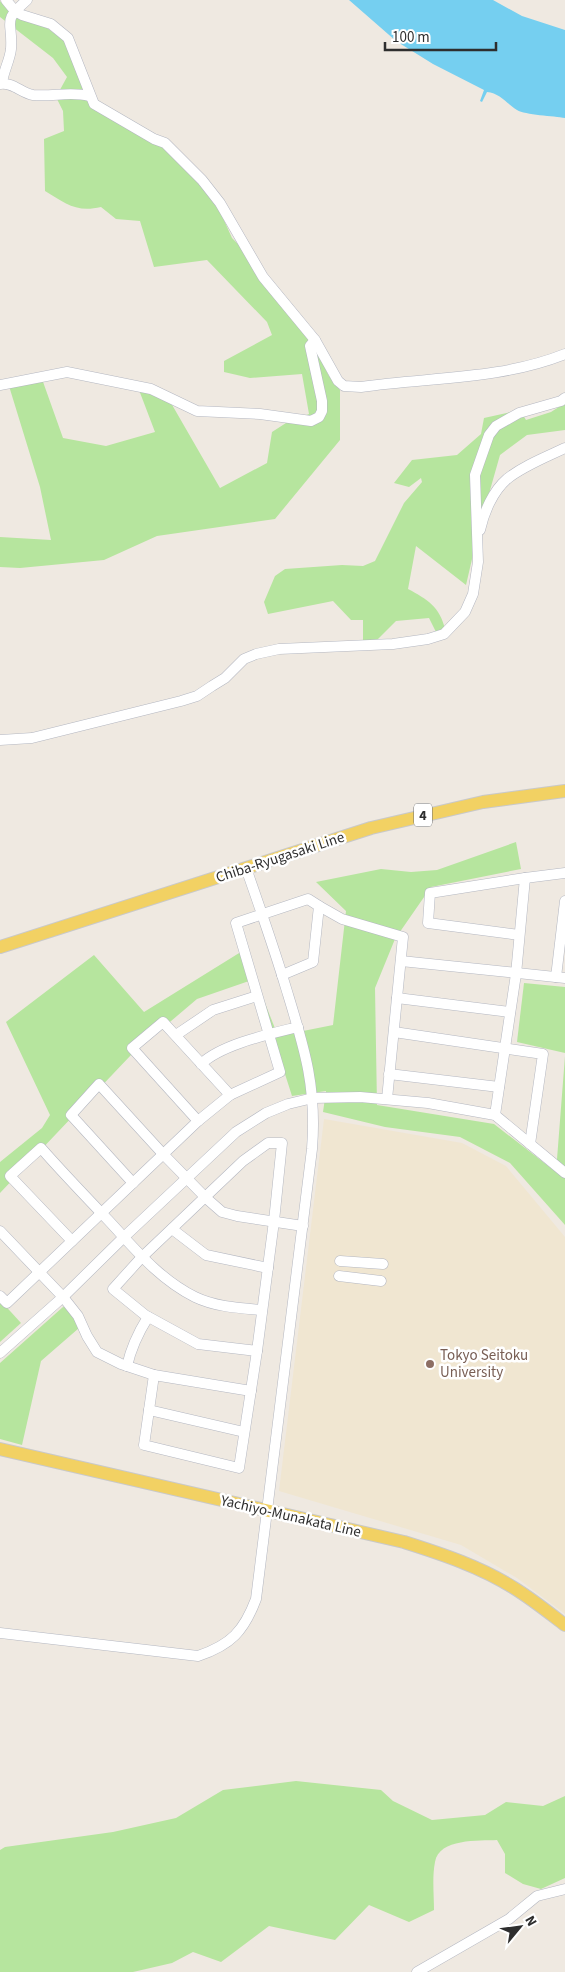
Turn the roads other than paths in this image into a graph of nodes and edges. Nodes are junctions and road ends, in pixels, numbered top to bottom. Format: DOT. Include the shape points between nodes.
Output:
graph roads {
  1 [pos="6,0"];
  2 [pos="27,0"];
  3 [pos="15,11"];
  4 [pos="1,84"];
  5 [pos="89,96"];
  6 [pos="315,340"];
  7 [pos="565,354"];
  8 [pos="0,384"];
  9 [pos="565,398"];
  10 [pos="565,448"];
  11 [pos="477,540"];
  12 [pos="0,740"];
  13 [pos="565,791"];
  14 [pos="246,868"];
  15 [pos="565,873"];
  16 [pos="525,878"];
  17 [pos="565,901"];
  18 [pos="319,906"];
  19 [pos="263,915"];
  20 [pos="519,935"];
  21 [pos="0,947"];
  22 [pos="401,961"];
  23 [pos="516,974"];
  24 [pos="282,975"];
  25 [pos="560,978"];
  26 [pos="257,996"];
  27 [pos="397,998"];
  28 [pos="510,1012"];
  29 [pos="298,1027"];
  30 [pos="394,1032"];
  31 [pos="269,1034"];
  32 [pos="176,1035"];
  33 [pos="504,1049"];
  34 [pos="201,1064"];
  35 [pos="389,1074"];
  36 [pos="499,1086"];
  37 [pos="230,1095"];
  38 [pos="313,1098"];
  39 [pos="387,1099"];
  40 [pos="495,1115"];
  41 [pos="198,1121"];
  42 [pos="530,1144"];
  43 [pos="163,1154"];
  44 [pos="565,1173"];
  45 [pos="187,1179"];
  46 [pos="133,1183"];
  47 [pos="206,1198"];
  48 [pos="102,1213"];
  49 [pos="274,1221"];
  50 [pos="303,1226"];
  51 [pos="172,1229"];
  52 [pos="0,1231"];
  53 [pos="124,1237"];
  54 [pos="72,1241"];
  55 [pos="141,1258"];
  56 [pos="340,1261"];
  57 [pos="383,1264"];
  58 [pos="268,1268"];
  59 [pos="39,1273"];
  60 [pos="339,1276"];
  61 [pos="381,1281"];
  62 [pos="0,1296"];
  63 [pos="63,1297"];
  64 [pos="262,1310"];
  65 [pos="148,1317"];
  66 [pos="256,1351"];
  67 [pos="0,1354"];
  68 [pos="127,1366"];
  69 [pos="154,1375"];
  70 [pos="251,1391"];
  71 [pos="149,1410"];
  72 [pos="244,1432"];
  73 [pos="0,1449"];
  74 [pos="267,1511"];
  75 [pos="565,1625"];
  76 [pos="0,1633"];
  77 [pos="565,1890"];
  78 [pos="417,1972"];
  1 -- 3 [label="street"];
  2 -- 3 [label="street"];
  3 -- 4 [label="street" via="9,20 11,50"];
  3 -- 5 [label="street" via="51,24 68,38"];
  4 -- 5 [label="street" via="13,85 33,95 78,93"];
  5 -- 6 [label="street" via="94,104 165,143 178,154 220,203 263,277"];
  6 -- 7 [label="street" via="338,381 350,387 480,375 531,366"];
  6 -- 8 [label="street" via="310,346 322,406 319,417 311,421 260,414 197,411 151,389 67,372"];
  9 -- 11 [label="street" via="519,413 496,426 489,435 475,475"];
  10 -- 11 [label="street" via="506,480 484,515"];
  11 -- 12 [label="street" via="478,562 473,594 465,612 444,634 394,644 264,652 244,659 225,678 197,696 32,738"];
  13 -- 14 [label="main road, Chiba-Ryugasaki Line / 4" via="483,802 371,828"];
  14 -- 19 [label="street"];
  14 -- 21 [label="main road, Chiba-Ryugasaki Line / 4"];
  15 -- 16 [label="street"];
  16 -- 20 [label="street"];
  16 -- 20 [label="street" via="430,893 428,923"];
  17 -- 25 [label="street"];
  18 -- 19 [label="street" via="308,899"];
  18 -- 22 [label="street" via="342,919 403,937"];
  18 -- 24 [label="street" via="313,962"];
  19 -- 24 [label="street"];
  19 -- 26 [label="street" via="236,923"];
  20 -- 23 [label="street"];
  22 -- 23 [label="street"];
  22 -- 27 [label="street"];
  23 -- 25 [label="street"];
  23 -- 28 [label="street"];
  24 -- 29 [label="street"];
  26 -- 31 [label="street"];
  26 -- 32 [label="street" via="213,1010"];
  27 -- 28 [label="street"];
  27 -- 30 [label="street"];
  28 -- 33 [label="street"];
  29 -- 31 [label="street"];
  29 -- 38 [label="street" via="307,1056"];
  30 -- 33 [label="street"];
  30 -- 35 [label="street"];
  31 -- 34 [label="street" via="211,1055"];
  31 -- 37 [label="street" via="280,1072"];
  32 -- 34 [label="street"];
  32 -- 41 [label="street" via="163,1022 132,1048"];
  33 -- 36 [label="street"];
  33 -- 42 [label="street" via="543,1054"];
  34 -- 37 [label="street"];
  35 -- 36 [label="street"];
  35 -- 39 [label="street"];
  36 -- 40 [label="street"];
  37 -- 41 [label="street"];
  38 -- 39 [label="street"];
  38 -- 45 [label="street" via="288,1104 248,1124"];
  38 -- 50 [label="street" via="314,1126"];
  39 -- 40 [label="street"];
  40 -- 42 [label="street"];
  41 -- 43 [label="street"];
  42 -- 44 [label="street"];
  43 -- 45 [label="street"];
  43 -- 46 [label="street"];
  43 -- 46 [label="street" via="100,1084 71,1115"];
  45 -- 47 [label="street"];
  45 -- 53 [label="street"];
  46 -- 48 [label="street"];
  47 -- 49 [label="street" via="222,1212"];
  47 -- 49 [label="street" via="242,1161 268,1143 282,1143"];
  47 -- 51 [label="street"];
  48 -- 53 [label="street"];
  48 -- 54 [label="street"];
  48 -- 54 [label="street" via="41,1148 10,1176"];
  49 -- 50 [label="street"];
  49 -- 58 [label="street"];
  50 -- 74 [label="street"];
  51 -- 55 [label="street"];
  51 -- 58 [label="street" via="206,1255"];
  52 -- 59 [label="street"];
  53 -- 55 [label="street"];
  53 -- 63 [label="street"];
  54 -- 59 [label="street"];
  55 -- 64 [label="street" via="195,1297 224,1307"];
  55 -- 65 [label="street" via="113,1288"];
  56 -- 57 [label="street"];
  58 -- 64 [label="street"];
  59 -- 62 [label="street" via="7,1303"];
  59 -- 63 [label="street"];
  60 -- 61 [label="street"];
  63 -- 67 [label="street"];
  63 -- 68 [label="street" via="78,1316 97,1352"];
  64 -- 66 [label="street"];
  65 -- 66 [label="street" via="198,1344"];
  65 -- 68 [label="street"];
  66 -- 70 [label="street"];
  68 -- 69 [label="street"];
  69 -- 70 [label="street"];
  69 -- 71 [label="street"];
  70 -- 72 [label="street"];
  71 -- 72 [label="street"];
  71 -- 72 [label="street" via="144,1445 239,1468"];
  73 -- 74 [label="main road, Yachiyo-Munakata Line"];
  74 -- 75 [label="main road, Yachiyo-Munakata Line" via="404,1542 455,1559 513,1587"];
  74 -- 76 [label="street" via="253,1607 242,1628 214,1650 198,1656"];
  77 -- 78 [label="street" via="537,1896 509,1919"];
}
